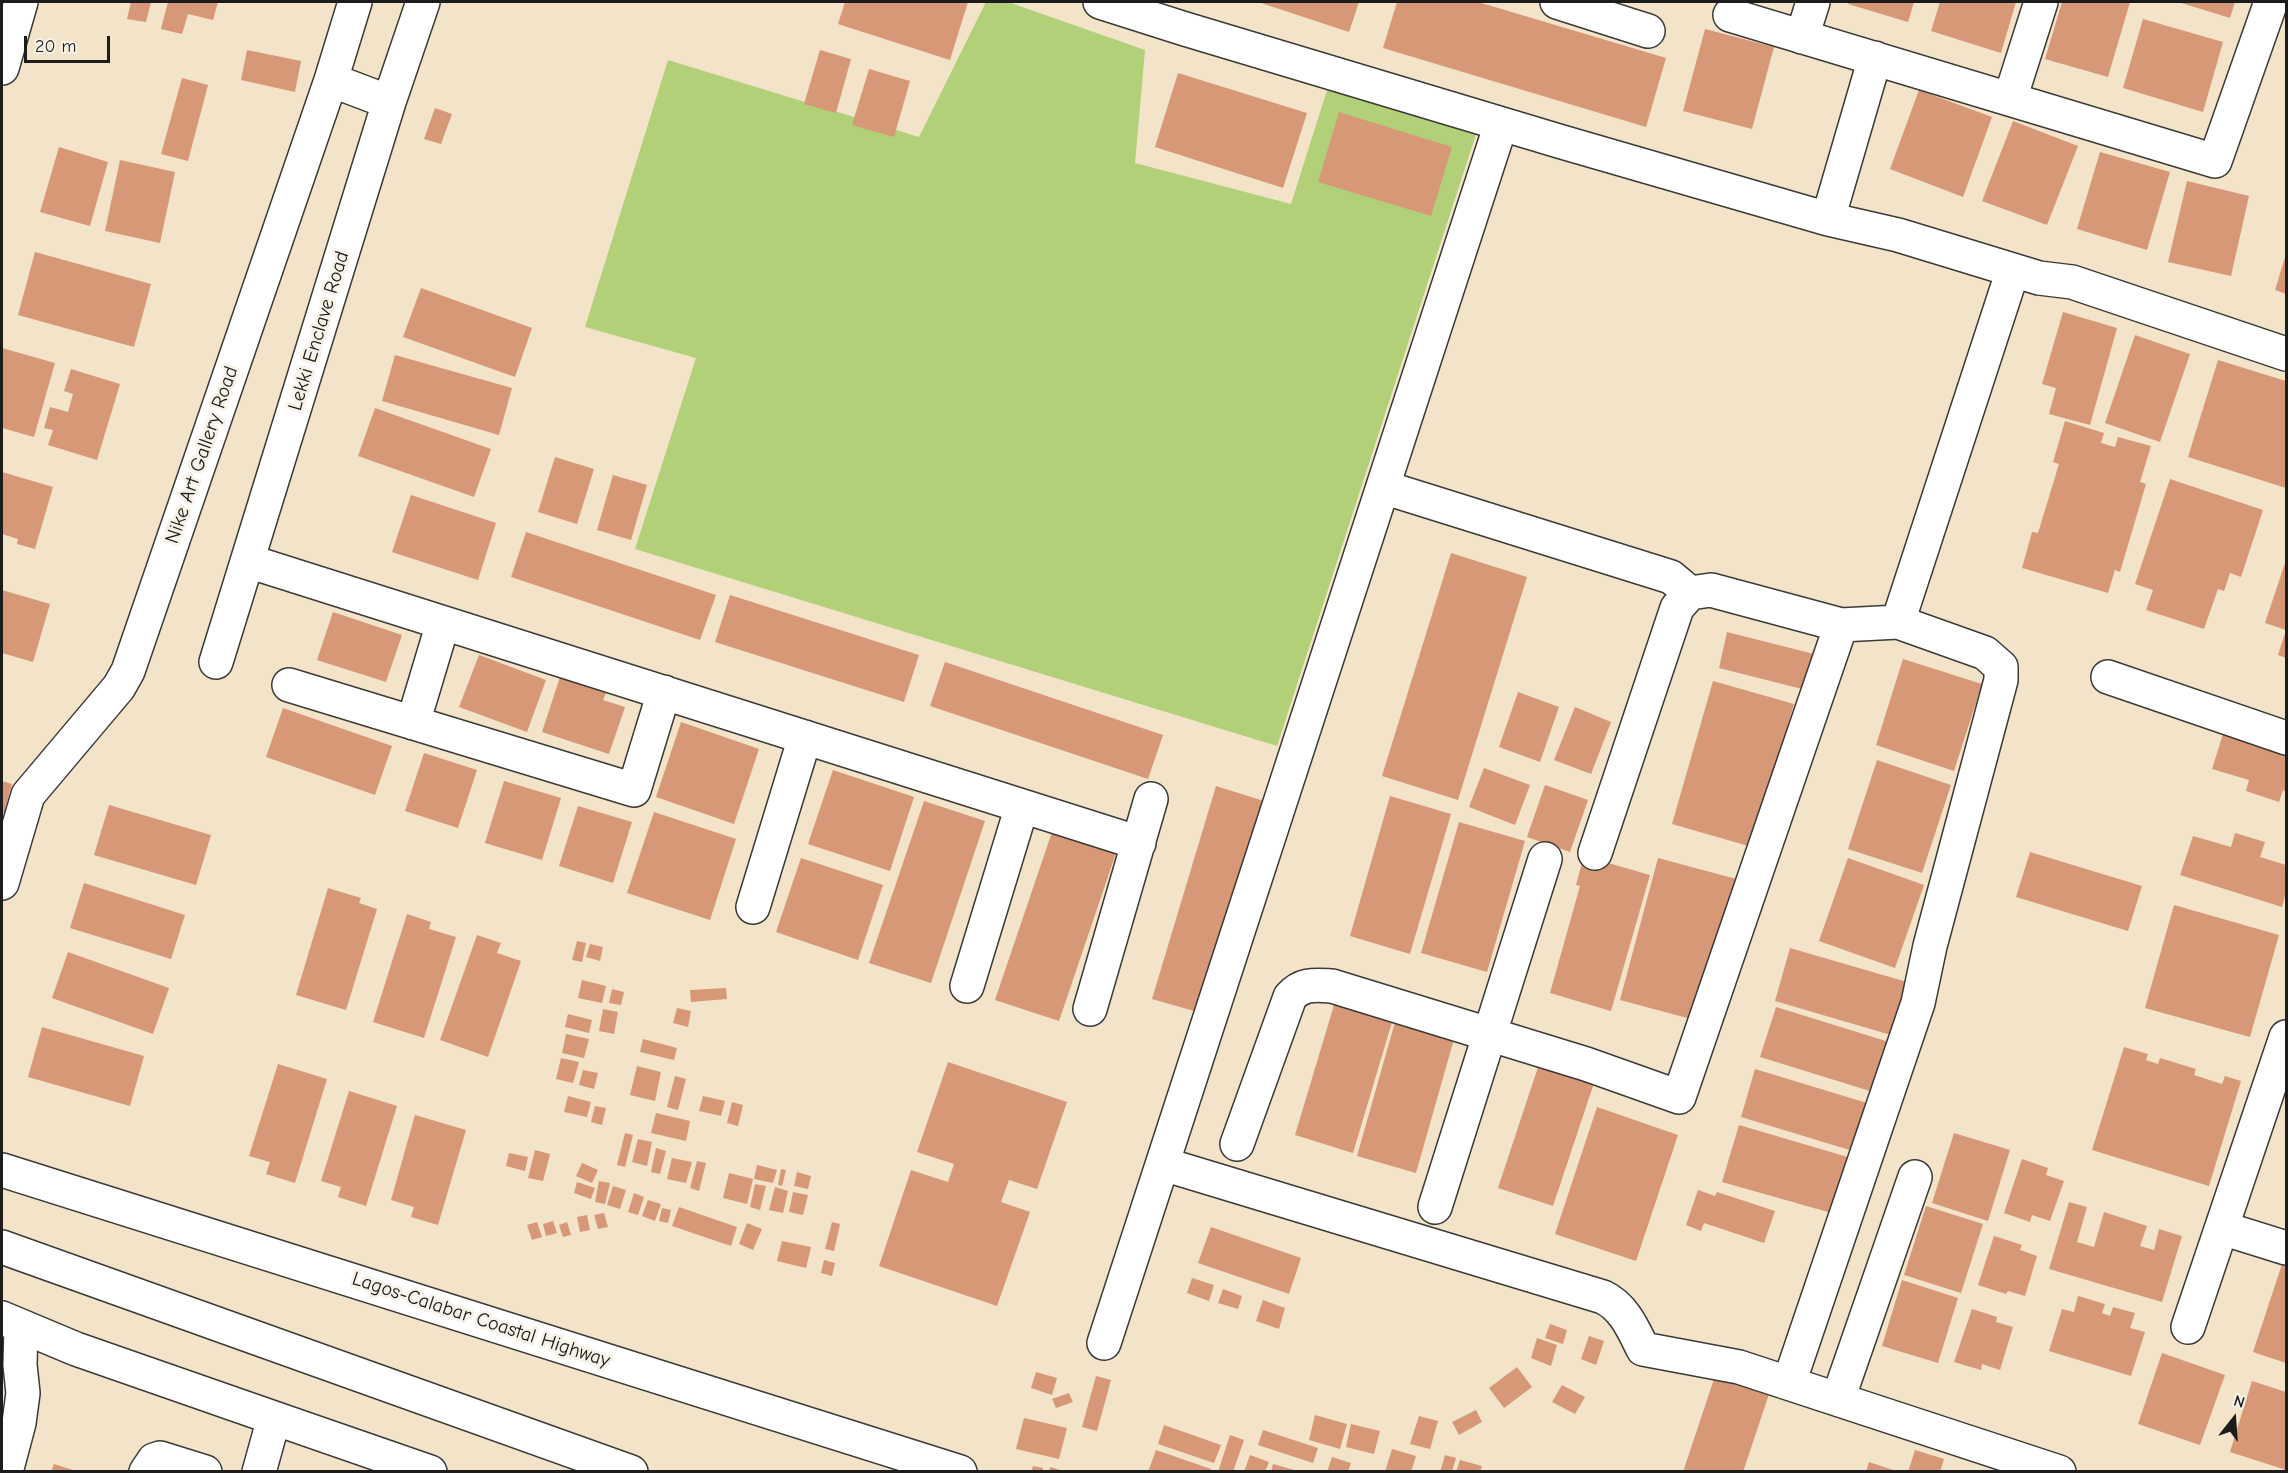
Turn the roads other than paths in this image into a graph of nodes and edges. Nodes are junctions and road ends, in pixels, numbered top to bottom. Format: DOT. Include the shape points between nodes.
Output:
graph roads {
  1 [pos="21,2"];
  2 [pos="355,2"];
  3 [pos="423,2"];
  4 [pos="1100,2"];
  5 [pos="1557,2"];
  6 [pos="1813,2"];
  7 [pos="2041,2"];
  8 [pos="2271,2"];
  9 [pos="1730,15"];
  10 [pos="1648,31"];
  11 [pos="1802,37"];
  12 [pos="1875,58"];
  13 [pos="2,68"];
  14 [pos="331,80"];
  15 [pos="2010,99"];
  16 [pos="389,102"];
  17 [pos="1502,124"];
  18 [pos="1828,219"];
  19 [pos="2013,270"];
  20 [pos="2286,354"];
  21 [pos="1383,487"];
  22 [pos="248,561"];
  23 [pos="1690,593"];
  24 [pos="1898,622"];
  25 [pos="443,623"];
  26 [pos="1841,625"];
  27 [pos="216,662"];
  28 [pos="2108,677"];
  29 [pos="289,685"];
  30 [pos="664,692"];
  31 [pos="413,723"];
  32 [pos="805,737"];
  33 [pos="2286,738"];
  34 [pos="1151,799"];
  35 [pos="1022,806"];
  36 [pos="1139,843"];
  37 [pos="1594,853"];
  38 [pos="1545,859"];
  39 [pos="2,882"];
  40 [pos="753,907"];
  41 [pos="967,986"];
  42 [pos="1090,1009"];
  43 [pos="1488,1035"];
  44 [pos="2286,1037"];
  45 [pos="1237,1144"];
  46 [pos="1163,1164"];
  47 [pos="2,1170"];
  48 [pos="1916,1177"];
  49 [pos="1435,1207"];
  50 [pos="2222,1228"];
  51 [pos="2,1247"];
  52 [pos="2286,1248"];
  53 [pos="11,1322"];
  54 [pos="2188,1327"];
  55 [pos="1104,1343"];
  56 [pos="1789,1383"];
  57 [pos="1838,1400"];
  58 [pos="274,1418"];
  59 [pos="6,1472"];
  60 [pos="146,1472"];
  61 [pos="205,1472"];
  62 [pos="259,1472"];
  63 [pos="430,1472"];
  64 [pos="631,1472"];
  65 [pos="960,1472"];
  66 [pos="2059,1472"];
  1 -- 13 [label="main road"];
  2 -- 14 [label="main road, Nike Art Gallery Road"];
  3 -- 16 [label="main road, Lekki Enclave Road"];
  4 -- 17 [label="main road"];
  5 -- 10 [label="main road"];
  6 -- 11 [label="main road"];
  7 -- 15 [label="main road"];
  8 -- 15 [label="main road" via="2215,161"];
  9 -- 11 [label="main road"];
  11 -- 12 [label="main road"];
  12 -- 15 [label="main road"];
  12 -- 18 [label="main road"];
  14 -- 16 [label="main road"];
  14 -- 39 [label="main road, Nike Art Gallery Road" via="128,671 119,687 28,795"];
  16 -- 22 [label="main road, Lekki Enclave Road"];
  17 -- 18 [label="main road"];
  17 -- 21 [label="main road"];
  18 -- 19 [label="main road" via="1898,235"];
  19 -- 20 [label="main road" via="2072,282"];
  19 -- 24 [label="main road"];
  21 -- 23 [label="main road" via="1671,577"];
  21 -- 46 [label="main road"];
  22 -- 25 [label="main road"];
  22 -- 27 [label="main road, Lekki Enclave Road"];
  23 -- 26 [label="main road" via="1711,590"];
  23 -- 37 [label="main road" via="1677,608"];
  24 -- 26 [label="main road"];
  24 -- 56 [label="main road" via="1985,653 2001,667 2001,680 1918,1003"];
  25 -- 30 [label="main road"];
  25 -- 31 [label="main road"];
  26 -- 43 [label="main road" via="1679,1096"];
  28 -- 33 [label="main road"];
  29 -- 31 [label="main road"];
  30 -- 31 [label="main road" via="634,790"];
  30 -- 32 [label="main road"];
  32 -- 35 [label="main road"];
  32 -- 40 [label="main road"];
  34 -- 36 [label="main road"];
  35 -- 36 [label="main road"];
  35 -- 41 [label="main road"];
  36 -- 42 [label="main road"];
  38 -- 43 [label="main road"];
  43 -- 45 [label="main road" via="1332,986 1310,984 1296,989"];
  43 -- 49 [label="main road"];
  44 -- 50 [label="main road"];
  46 -- 55 [label="main road"];
  46 -- 56 [label="main road" via="1603,1297 1621,1310 1643,1349 1739,1367"];
  47 -- 65 [label="main road, Lagos-Calabar Coastal Highway"];
  48 -- 57 [label="main road"];
  50 -- 52 [label="main road"];
  50 -- 54 [label="main road"];
  51 -- 64 [label="main road"];
  53 -- 58 [label="main road" via="76,1349"];
  53 -- 59 [label="main road" via="23,1393"];
  56 -- 57 [label="main road"];
  57 -- 66 [label="main road"];
  58 -- 62 [label="main road"];
  58 -- 63 [label="main road"];
  60 -- 61 [label="main road" via="160,1458"];
}
